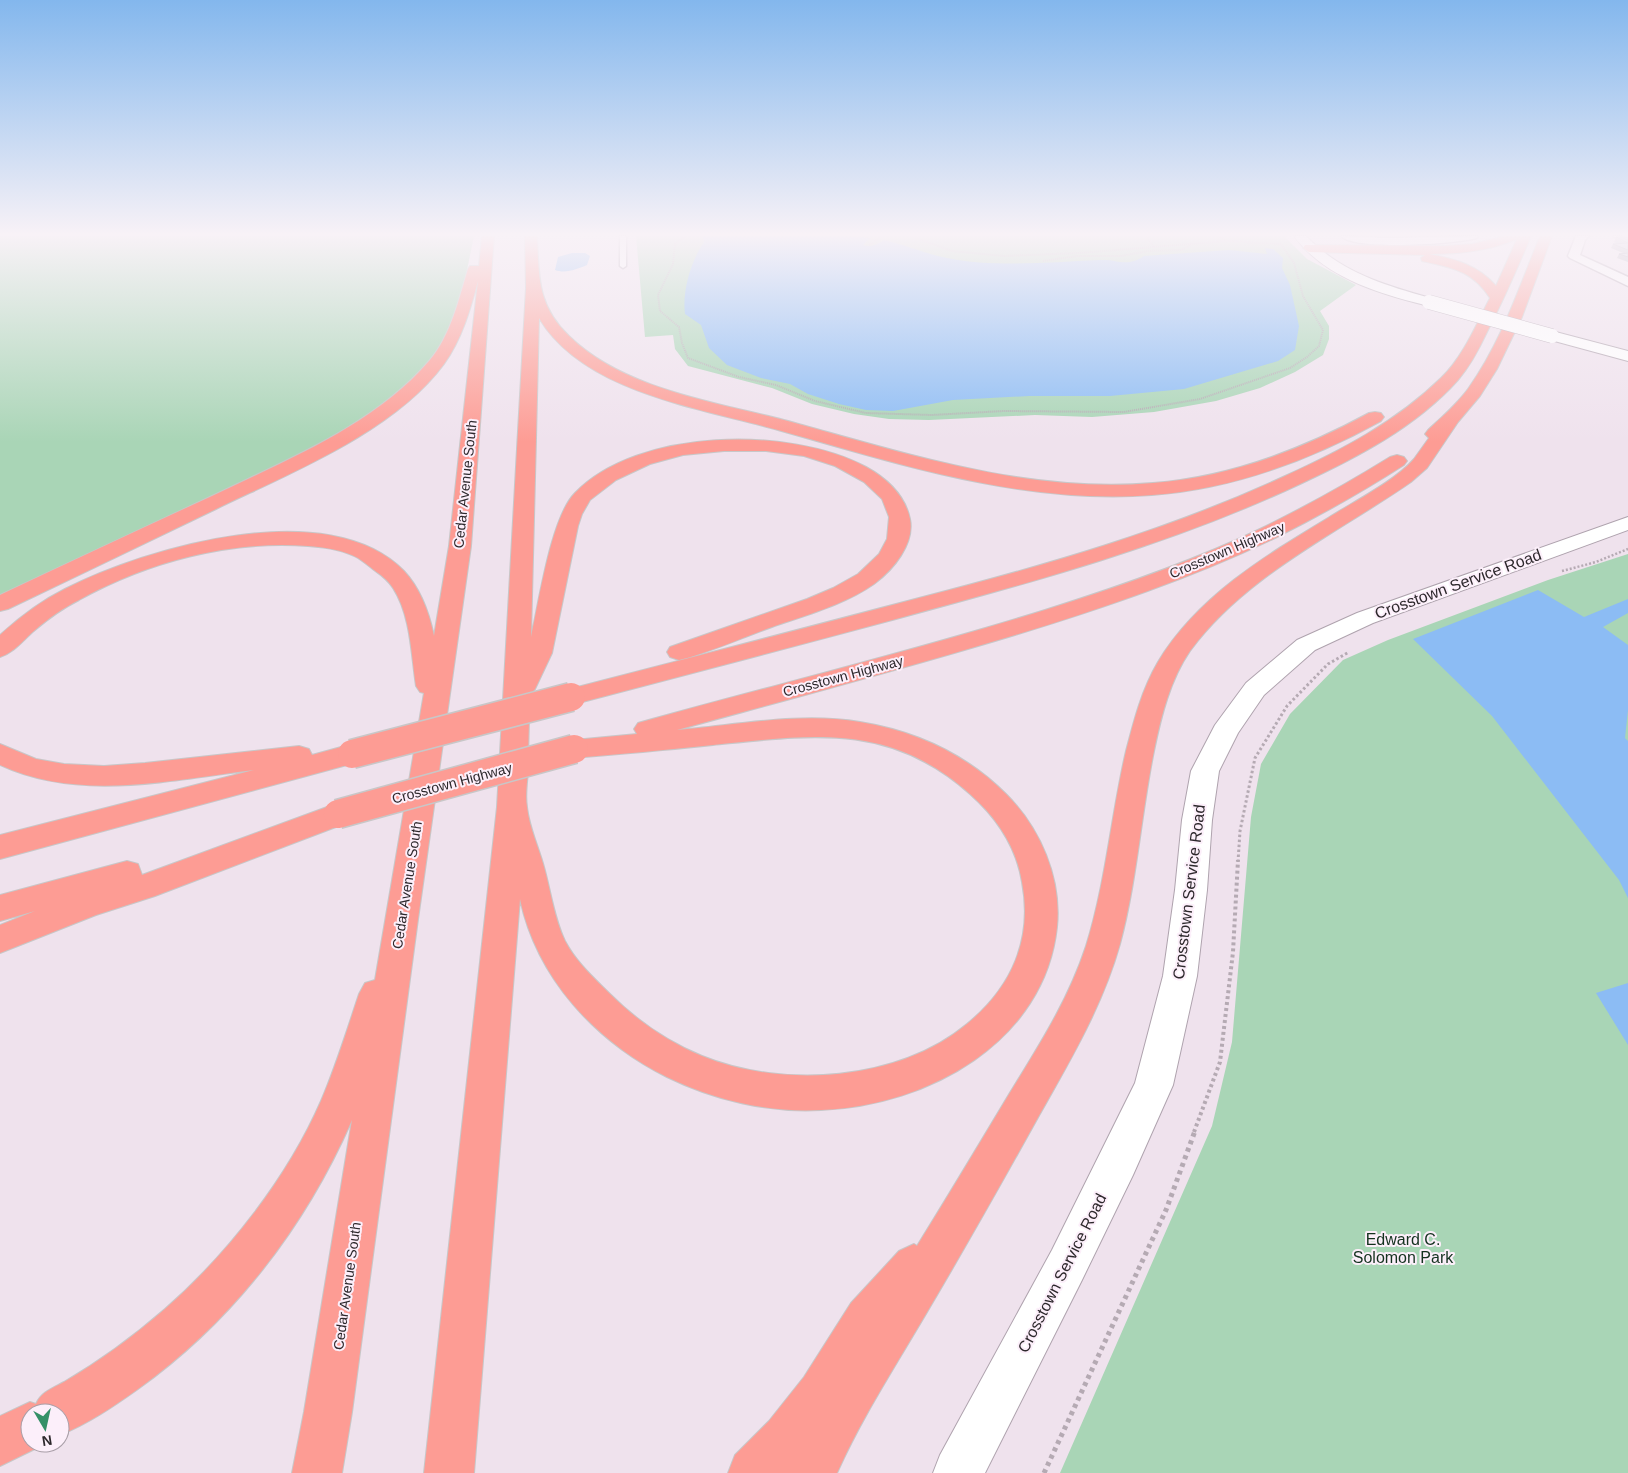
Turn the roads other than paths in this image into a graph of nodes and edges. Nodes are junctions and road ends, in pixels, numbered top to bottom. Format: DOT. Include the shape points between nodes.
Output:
graph roads {
  1 [pos="463,305"];
  2 [pos="482,305"];
  3 [pos="532,305"];
  4 [pos="539,305"];
  5 [pos="1439,305"];
  6 [pos="1494,305"];
  7 [pos="1518,305"];
  8 [pos="1468,355"];
  9 [pos="1628,356"];
  10 [pos="1449,422"];
  11 [pos="1628,523"];
  12 [pos="0,604"];
  13 [pos="0,649"];
  14 [pos="571,697"];
  15 [pos="517,702"];
  16 [pos="432,720"];
  17 [pos="574,749"];
  18 [pos="0,754"];
  19 [pos="352,754"];
  20 [pos="512,807"];
  21 [pos="338,814"];
  22 [pos="0,847"];
  23 [pos="0,908"];
  24 [pos="401,919"];
  25 [pos="0,939"];
  26 [pos="963,1211"];
  27 [pos="70,1404"];
  28 [pos="328,1412"];
  29 [pos="20,1431"];
  30 [pos="0,1442"];
  31 [pos="317,1473"];
  32 [pos="335,1473"];
  33 [pos="449,1473"];
  34 [pos="753,1473"];
  35 [pos="810,1473"];
  36 [pos="958,1473"];
  1 -- 12 [label="highway" via="446,348 427,374 396,402 347,434 285,468"];
  2 -- 16 [label="highway, Cedar Avenue South" via="460,546"];
  3 -- 15 [label="highway"];
  4 -- 8 [label="highway" via="555,333 589,360 632,381 711,406 954,472 994,481 1075,490 1163,488 1199,484 1254,471 1322,445 1369,421"];
  5 -- 9 [label="street, bridge"];
  6 -- 8 [label="highway"];
  7 -- 10 [label="highway, Crosstown Highway" via="1483,382"];
  8 -- 14 [label="highway" via="1450,380 1430,399 1349,453 1191,524 1064,566 968,593"];
  10 -- 17 [label="highway, Crosstown Highway" via="1408,454 1321,507 1217,557 1098,601 975,640"];
  10 -- 26 [label="highway" via="1420,464 1404,478 1230,592 1200,621 1178,650 1156,691 1144,731 1114,900 1103,945 1084,998"];
  11 -- 36 [label="street, Crosstown Service Road" via="1366,618 1306,645 1255,689 1224,731 1205,771 1180,976 1154,1085 1067,1266"];
  13 -- 16 [label="highway" via="20,628 46,609 97,581 144,562 235,542 287,538 316,540 365,553 381,562 406,591 416,609 422,636"];
  14 -- 15 [label="highway" via="676,653 819,603 853,586 890,556 899,537 898,508 867,475 845,463 796,449 766,445 738,444 682,450 610,475 582,496 572,510 540,653"];
  14 -- 19 [label="highway, bridge"];
  15 -- 20 [label="highway"];
  16 -- 24 [label="highway, Cedar Avenue South"];
  17 -- 20 [label="highway" via="775,728 824,727 860,730 932,752 986,790 1024,839 1037,871 1042,905 1039,944 1026,981 1000,1018 961,1051 918,1072 872,1086 816,1092 768,1090 720,1080 675,1062 634,1038 608,1018 576,983 554,952 540,919"];
  17 -- 21 [label="highway, Crosstown Highway, bridge"];
  18 -- 19 [label="highway" via="39,771 90,775 168,771 267,758"];
  19 -- 22 [label="highway"];
  20 -- 33 [label="highway"];
  21 -- 23 [label="highway, Crosstown Highway"];
  21 -- 25 [label="highway"];
  24 -- 27 [label="highway" via="353,1068 307,1168 280,1213 235,1271 182,1324 132,1365"];
  24 -- 28 [label="highway, Cedar Avenue South"];
  26 -- 34 [label="highway" via="867,1319 821,1394"];
  26 -- 35 [label="highway" via="876,1353"];
  28 -- 31 [label="highway, Cedar Avenue South"];
  28 -- 32 [label="highway"];
  29 -- 30 [label="highway"];
}
